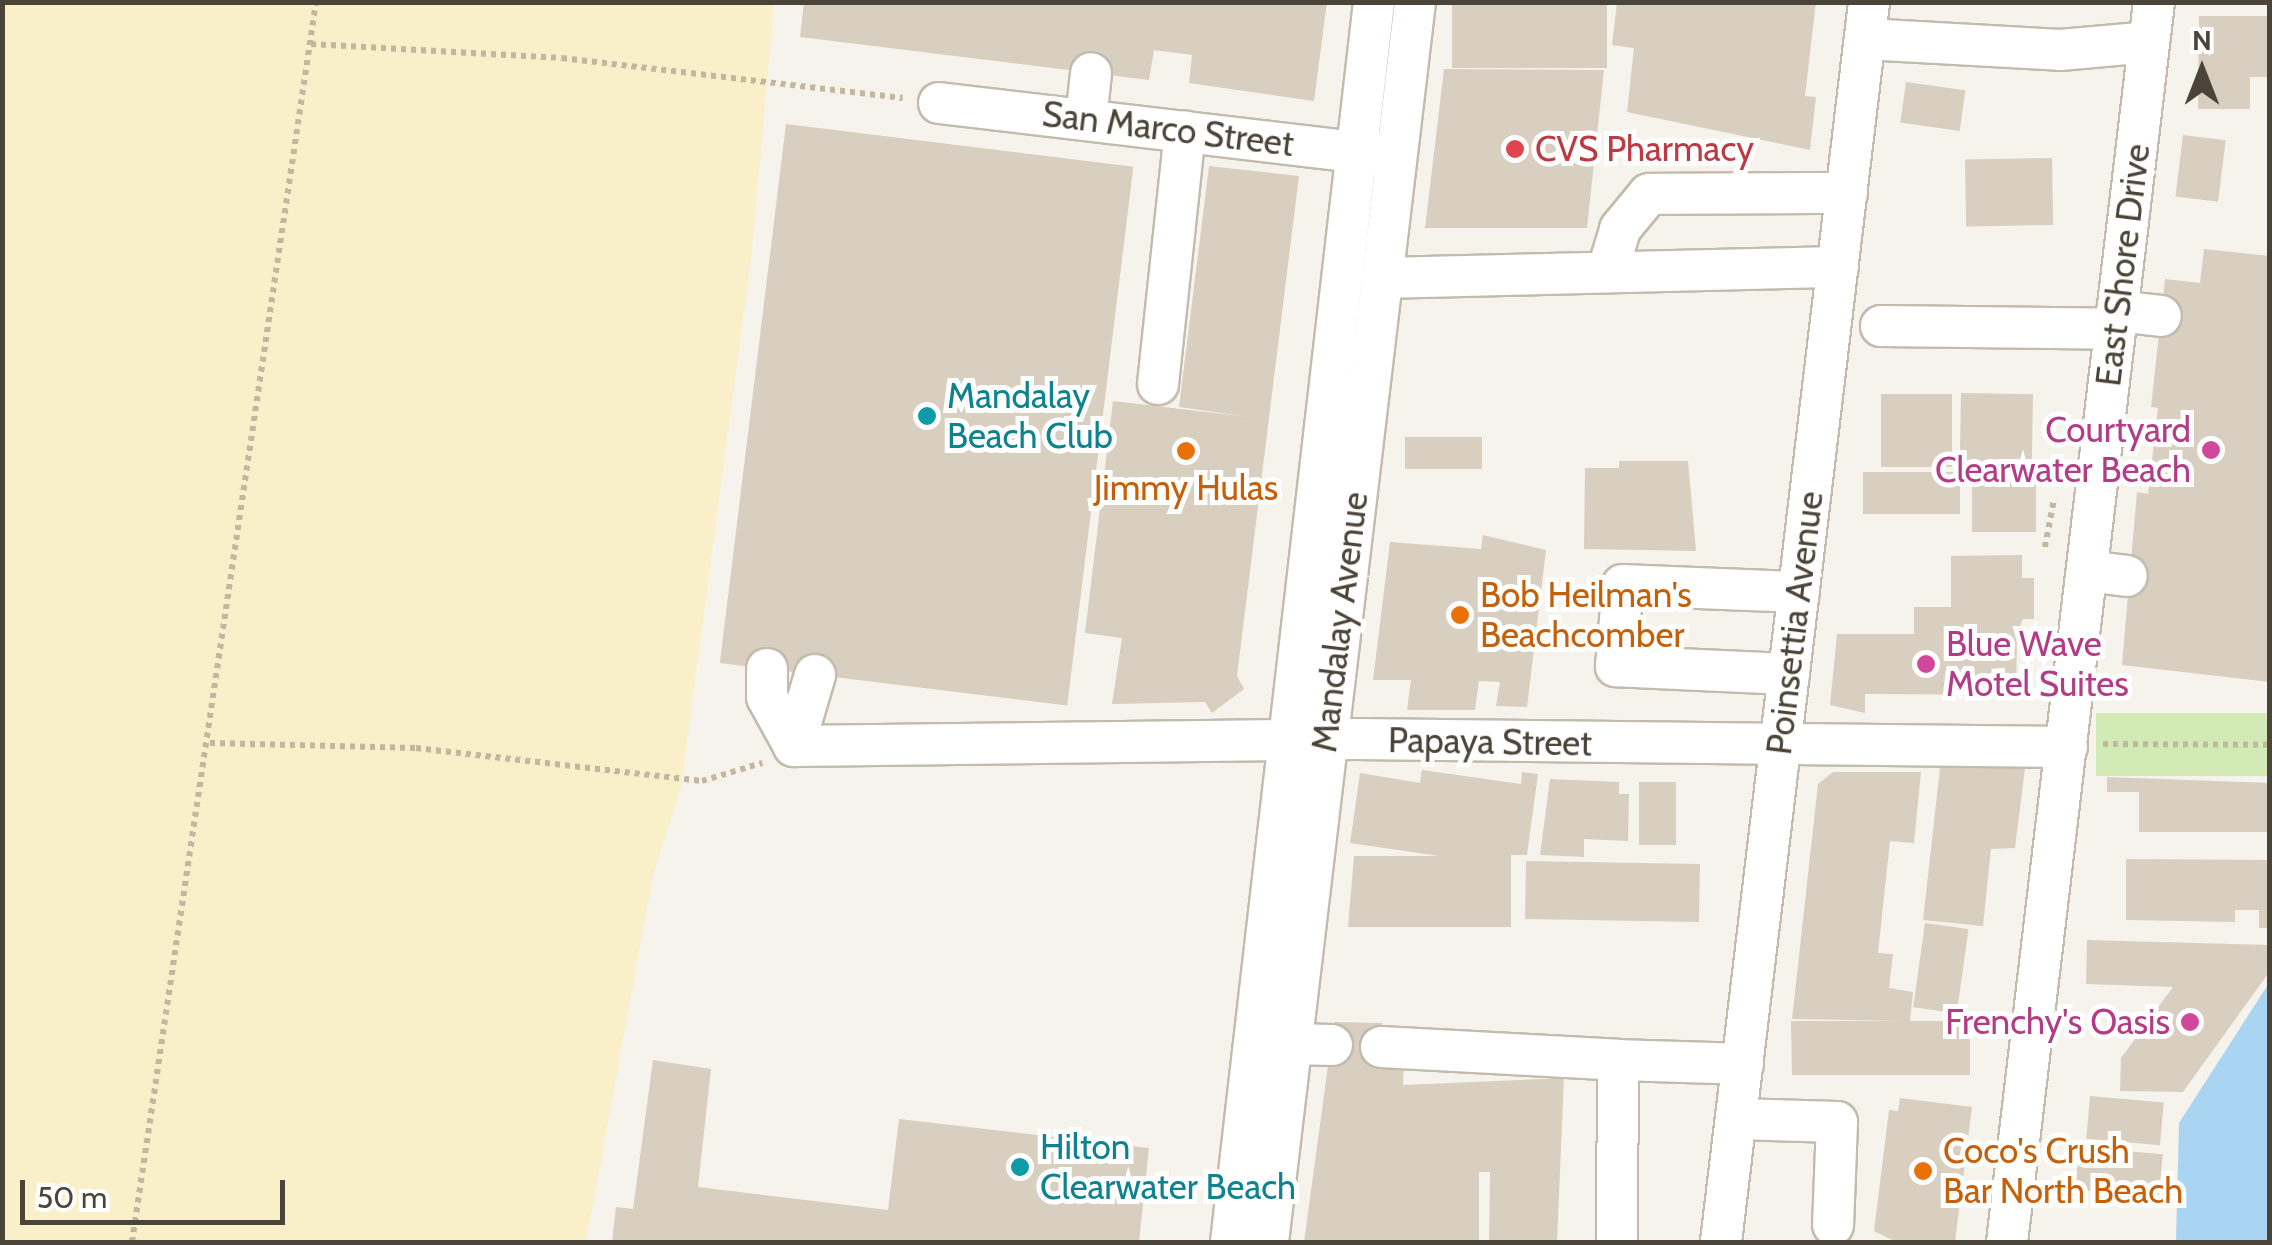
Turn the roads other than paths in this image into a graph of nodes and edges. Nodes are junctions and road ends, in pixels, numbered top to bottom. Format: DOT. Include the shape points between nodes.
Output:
graph roads {
  1 [pos="1374,2"];
  2 [pos="1415,2"];
  3 [pos="1867,21"];
  4 [pos="2152,22"];
  5 [pos="1091,73"];
  6 [pos="939,103"];
  7 [pos="1086,120"];
  8 [pos="1185,132"];
  9 [pos="1356,152"];
  10 [pos="1397,157"];
  11 [pos="1846,193"];
  12 [pos="1610,266"];
  13 [pos="1838,267"];
  14 [pos="1382,278"];
  15 [pos="2161,316"];
  16 [pos="2117,320"];
  17 [pos="1882,326"];
  18 [pos="1158,384"];
  19 [pos="2087,571"];
  20 [pos="2127,576"];
  21 [pos="1799,592"];
  22 [pos="768,669"];
  23 [pos="1789,674"];
  24 [pos="815,675"];
  25 [pos="1306,744"];
  26 [pos="794,746"];
  27 [pos="2067,747"];
  28 [pos="1780,748"];
  29 [pos="1332,1045"];
  30 [pos="1381,1047"];
  31 [pos="1618,1060"];
  32 [pos="1743,1064"];
  33 [pos="1276,1067"];
  34 [pos="1736,1119"];
  35 [pos="1833,1225"];
  36 [pos="1231,1242"];
  37 [pos="1268,1242"];
  38 [pos="1617,1242"];
  39 [pos="1721,1242"];
  40 [pos="2007,1242"];
  1 -- 9 [label="street, Mandalay Avenue"];
  2 -- 10 [label="street, Mandalay Avenue"];
  3 -- 4 [label="street" via="2060,50"];
  3 -- 11 [label="street, Poinsettia Avenue"];
  4 -- 16 [label="street, East Shore Drive"];
  5 -- 7 [label="street"];
  6 -- 7 [label="street, San Marco Street"];
  7 -- 8 [label="street, San Marco Street"];
  8 -- 9 [label="street, San Marco Street"];
  8 -- 18 [label="street"];
  9 -- 10 [label="street, San Marco Street"];
  9 -- 25 [label="street, Mandalay Avenue"];
  10 -- 14 [label="street, Mandalay Avenue"];
  11 -- 12 [label="street" via="1649,194 1620,229"];
  11 -- 13 [label="street, Poinsettia Avenue"];
  12 -- 13 [label="street"];
  12 -- 14 [label="street" via="1586,278"];
  13 -- 21 [label="street, Poinsettia Avenue"];
  14 -- 25 [label="street, Mandalay Avenue"];
  15 -- 16 [label="street"];
  16 -- 17 [label="street"];
  16 -- 19 [label="street, East Shore Drive"];
  19 -- 20 [label="street"];
  19 -- 27 [label="street, East Shore Drive"];
  21 -- 23 [label="street, Poinsettia Avenue"];
  21 -- 23 [label="street" via="1623,584 1616,666"];
  22 -- 26 [label="street" via="768,697"];
  23 -- 28 [label="street, Poinsettia Avenue"];
  24 -- 26 [label="street"];
  25 -- 26 [label="street, Papaya Street"];
  25 -- 28 [label="street, Papaya Street"];
  25 -- 33 [label="street, Mandalay Avenue"];
  27 -- 28 [label="street, Papaya Street"];
  27 -- 40 [label="street, East Shore Drive"];
  28 -- 32 [label="street, Poinsettia Avenue"];
  29 -- 33 [label="street"];
  30 -- 31 [label="street"];
  31 -- 32 [label="street"];
  31 -- 38 [label="street"];
  32 -- 34 [label="street, Poinsettia Avenue"];
  33 -- 36 [label="street, Mandalay Avenue"];
  33 -- 37 [label="street, Mandalay Avenue"];
  34 -- 35 [label="street" via="1836,1122"];
  34 -- 39 [label="street, Poinsettia Avenue"];
}
